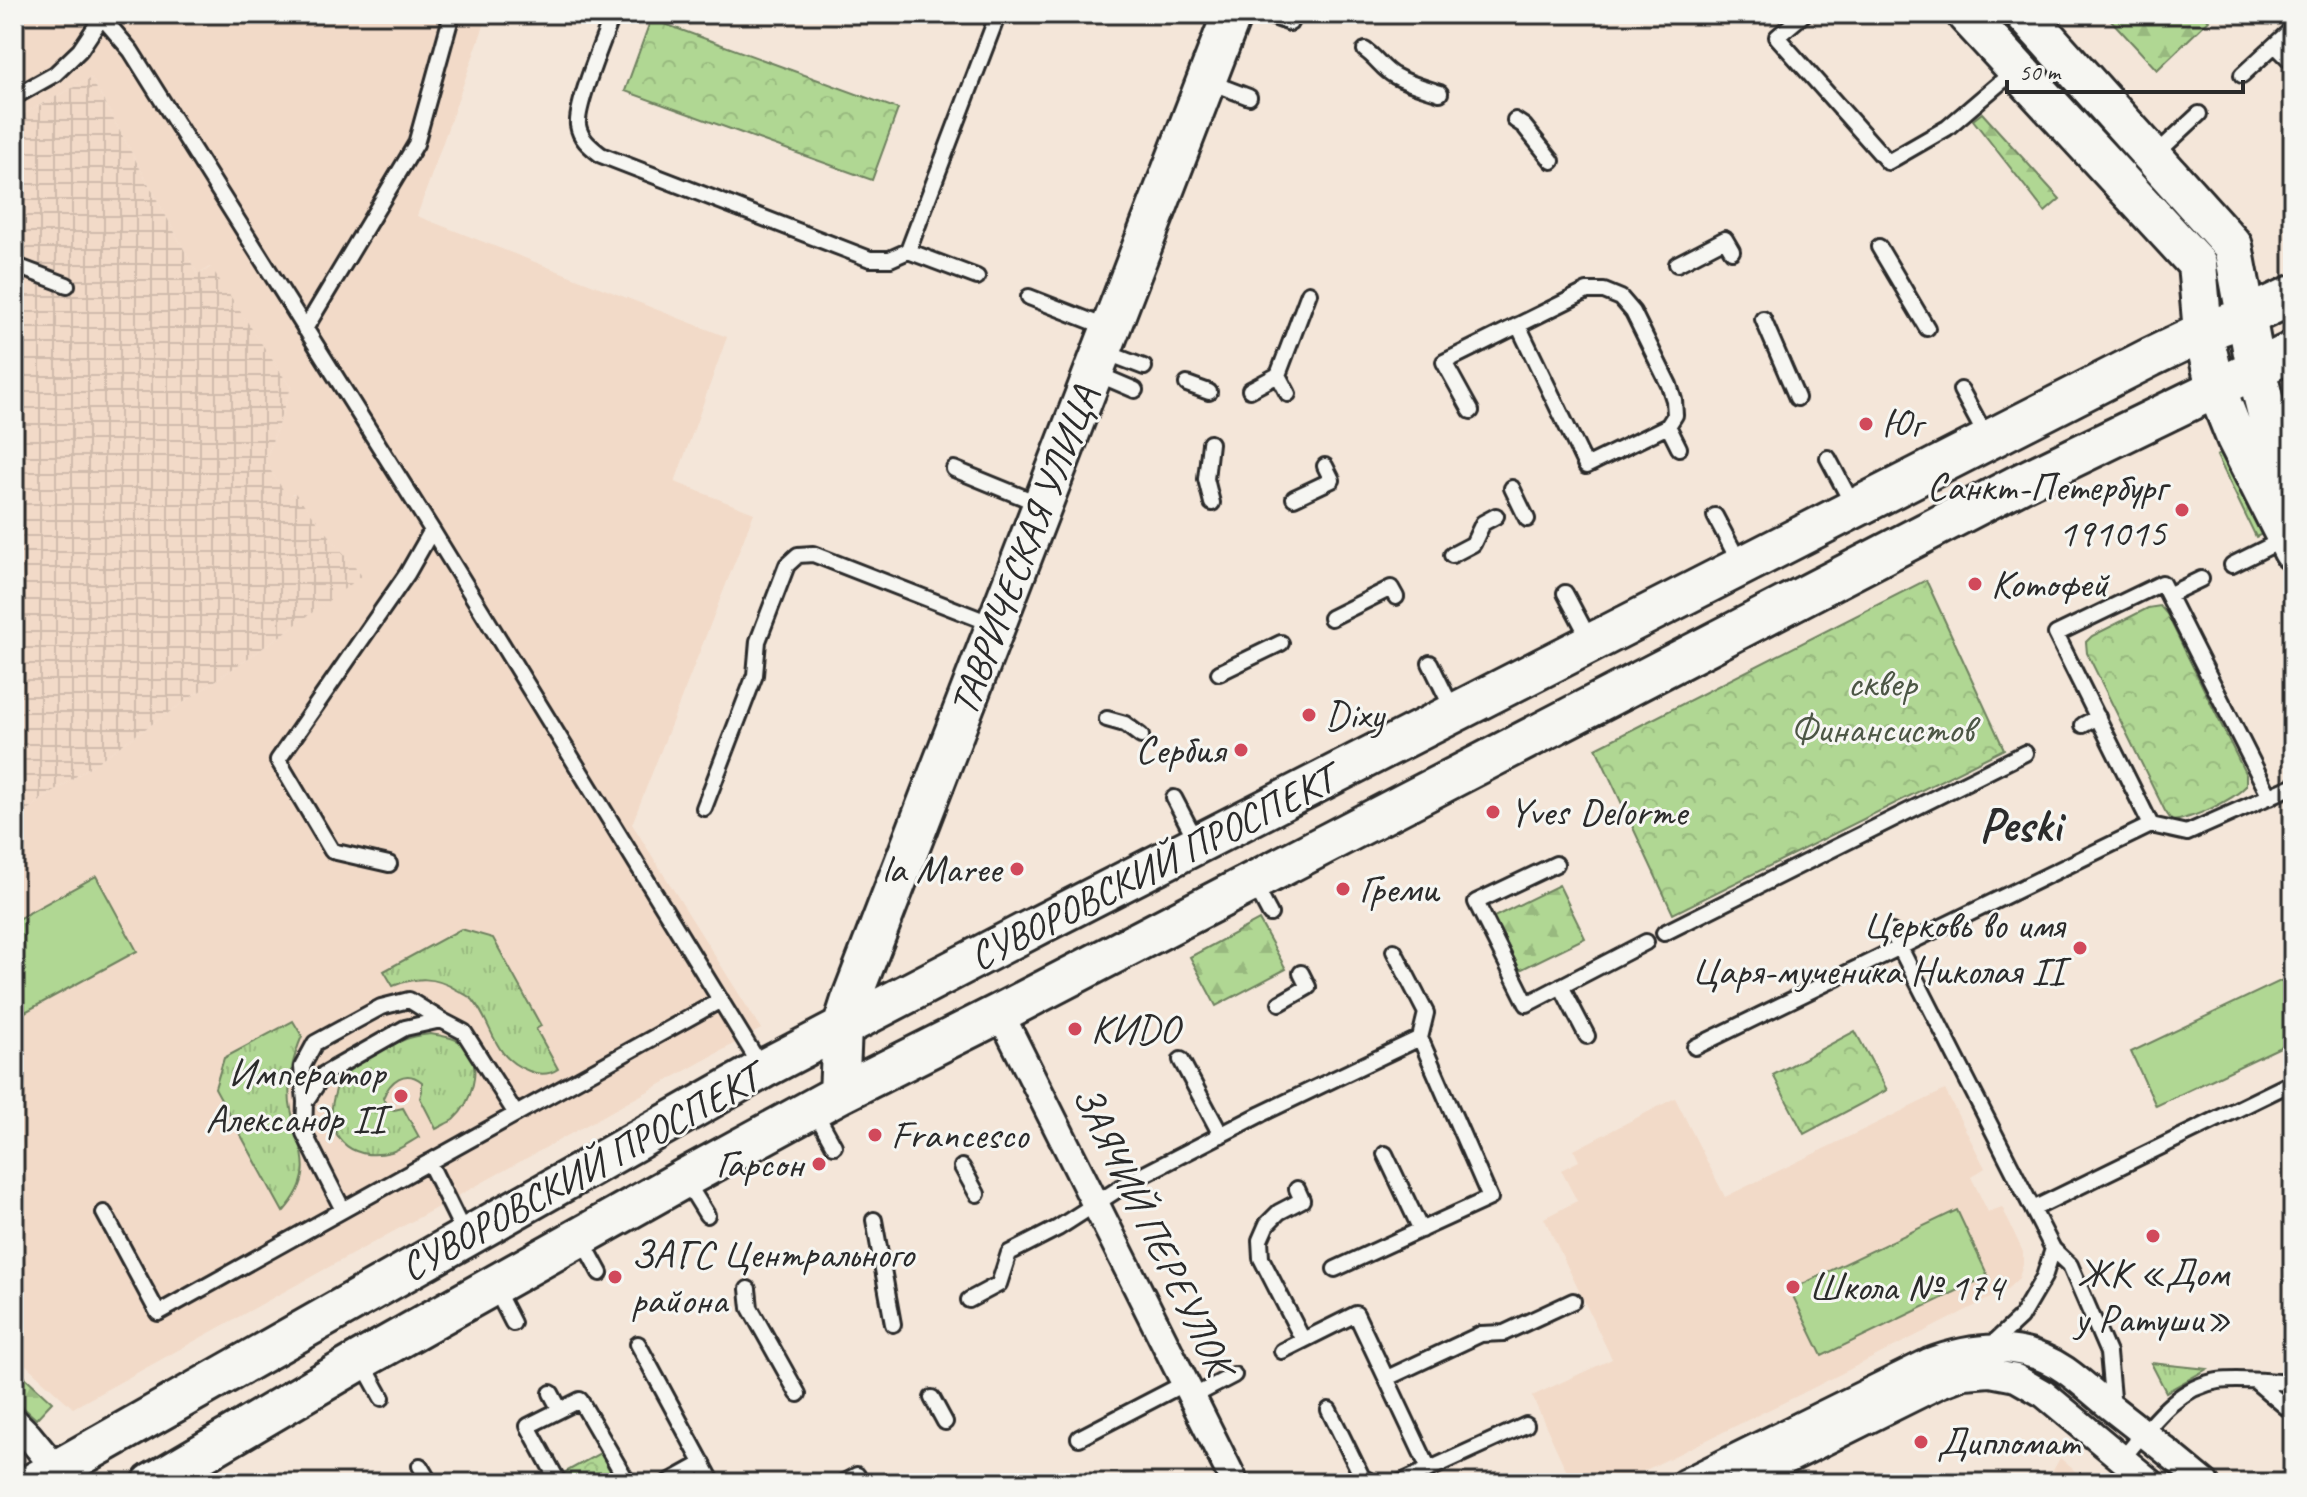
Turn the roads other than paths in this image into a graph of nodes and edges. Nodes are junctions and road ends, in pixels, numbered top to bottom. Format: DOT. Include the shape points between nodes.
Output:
graph roads {
  1 [pos="452,14"];
  2 [pos="613,14"];
  3 [pos="998,14"];
  4 [pos="1232,14"];
  5 [pos="1265,14"];
  6 [pos="1804,14"];
  7 [pos="1966,14"];
  8 [pos="2025,14"];
  9 [pos="99,16"];
  10 [pos="1290,23"];
  11 [pos="2293,28"];
  12 [pos="2275,45"];
  13 [pos="1365,50"];
  14 [pos="2293,63"];
  15 [pos="2017,69"];
  16 [pos="2242,75"];
  17 [pos="1206,81"];
  18 [pos="1440,93"];
  19 [pos="14,97"];
  20 [pos="1249,97"];
  21 [pos="2199,114"];
  22 [pos="1515,120"];
  23 [pos="2153,156"];
  24 [pos="1552,161"];
  25 [pos="1879,247"];
  26 [pos="908,251"];
  27 [pos="1732,251"];
  28 [pos="1677,264"];
  29 [pos="14,265"];
  30 [pos="977,277"];
  31 [pos="67,285"];
  32 [pos="1309,293"];
  33 [pos="2293,295"];
  34 [pos="1029,297"];
  35 [pos="2246,317"];
  36 [pos="1763,319"];
  37 [pos="1518,325"];
  38 [pos="1927,328"];
  39 [pos="305,329"];
  40 [pos="2203,332"];
  41 [pos="1102,351"];
  42 [pos="2293,351"];
  43 [pos="1144,367"];
  44 [pos="2256,369"];
  45 [pos="1278,375"];
  46 [pos="1187,384"];
  47 [pos="2216,388"];
  48 [pos="1135,390"];
  49 [pos="1250,390"];
  50 [pos="1961,390"];
  51 [pos="1209,392"];
  52 [pos="1288,394"];
  53 [pos="1797,398"];
  54 [pos="1471,411"];
  55 [pos="1668,426"];
  56 [pos="1988,441"];
  57 [pos="1210,443"];
  58 [pos="1679,448"];
  59 [pos="1828,458"];
  60 [pos="1325,466"];
  61 [pos="954,469"];
  62 [pos="2293,472"];
  63 [pos="1512,488"];
  64 [pos="1294,498"];
  65 [pos="1212,503"];
  66 [pos="1520,504"];
  67 [pos="1042,505"];
  68 [pos="1855,509"];
  69 [pos="1715,516"];
  70 [pos="1527,519"];
  71 [pos="432,530"];
  72 [pos="2290,544"];
  73 [pos="1452,555"];
  74 [pos="2232,565"];
  75 [pos="1742,567"];
  76 [pos="2201,579"];
  77 [pos="1565,593"];
  78 [pos="2168,595"];
  79 [pos="1396,597"];
  80 [pos="1331,618"];
  81 [pos="996,625"];
  82 [pos="1281,643"];
  83 [pos="1592,644"];
  84 [pos="1430,663"];
  85 [pos="1219,673"];
  86 [pos="1455,714"];
  87 [pos="2098,717"];
  88 [pos="1107,719"];
  89 [pos="2083,725"];
  90 [pos="1141,736"];
  91 [pos="2025,753"];
  92 [pos="2293,786"];
  93 [pos="2270,797"];
  94 [pos="1174,798"];
  95 [pos="704,808"];
  96 [pos="2151,825"];
  97 [pos="1199,844"];
  98 [pos="389,864"];
  99 [pos="1556,864"];
  100 [pos="1892,932"];
  101 [pos="1664,933"];
  102 [pos="1646,942"];
  103 [pos="1900,947"];
  104 [pos="1394,951"];
  105 [pos="1301,973"];
  106 [pos="1561,986"];
  107 [pos="721,1000"];
  108 [pos="1280,1003"];
  109 [pos="1000,1013"];
  110 [pos="441,1020"];
  111 [pos="842,1028"];
  112 [pos="1587,1036"];
  113 [pos="1420,1038"];
  114 [pos="1695,1047"];
  115 [pos="1181,1060"];
  116 [pos="763,1069"];
  117 [pos="2293,1082"];
  118 [pos="826,1101"];
  119 [pos="305,1102"];
  120 [pos="516,1114"];
  121 [pos="1221,1135"];
  122 [pos="834,1146"];
  123 [pos="1385,1154"];
  124 [pos="429,1162"];
  125 [pos="962,1167"];
  126 [pos="685,1178"];
  127 [pos="1297,1189"];
  128 [pos="977,1194"];
  129 [pos="1096,1204"];
  130 [pos="2033,1209"];
  131 [pos="343,1210"];
  132 [pos="104,1213"];
  133 [pos="707,1215"];
  134 [pos="874,1220"];
  135 [pos="1421,1230"];
  136 [pos="466,1237"];
  137 [pos="580,1237"];
  138 [pos="2053,1249"];
  139 [pos="1335,1269"];
  140 [pos="600,1273"];
  141 [pos="493,1285"];
  142 [pos="748,1289"];
  143 [pos="969,1300"];
  144 [pos="1573,1301"];
  145 [pos="513,1323"];
  146 [pos="893,1324"];
  147 [pos="1303,1340"];
  148 [pos="638,1344"];
  149 [pos="1988,1348"];
  150 [pos="1282,1351"];
  151 [pos="361,1360"];
  152 [pos="1234,1375"];
  153 [pos="1387,1378"];
  154 [pos="2255,1381"];
  155 [pos="2293,1383"];
  156 [pos="1188,1390"];
  157 [pos="551,1393"];
  158 [pos="798,1394"];
  159 [pos="382,1398"];
  160 [pos="932,1398"];
  161 [pos="2113,1409"];
  162 [pos="560,1410"];
  163 [pos="1329,1410"];
  164 [pos="2293,1413"];
  165 [pos="14,1421"];
  166 [pos="945,1422"];
  167 [pos="1526,1425"];
  168 [pos="1819,1430"];
  169 [pos="2144,1433"];
  170 [pos="1079,1438"];
  171 [pos="2122,1459"];
  172 [pos="703,1463"];
  173 [pos="420,1466"];
  174 [pos="1429,1469"];
  175 [pos="857,1475"];
  176 [pos="51,1478"];
  177 [pos="1362,1481"];
  178 [pos="152,1483"];
  179 [pos="430,1483"];
  180 [pos="559,1483"];
  181 [pos="628,1483"];
  182 [pos="667,1483"];
  183 [pos="713,1483"];
  184 [pos="842,1483"];
  185 [pos="1235,1483"];
  186 [pos="1399,1483"];
  187 [pos="1684,1483"];
  188 [pos="1741,1483"];
  189 [pos="2151,1483"];
  190 [pos="2205,1483"];
  1 -- 39 [label="lane" via="416,144"];
  2 -- 26 [label="lane" via="579,109 578,127 586,144 601,155 870,259 890,259"];
  3 -- 26 [label="lane"];
  4 -- 17 [label="main road, ТАВРИЧЕСКАЯ УЛИЦА"];
  5 -- 10 [label="lane"];
  6 -- 15 [label="lane" via="1777,37 1888,162 1947,128"];
  7 -- 15 [label="main road"];
  8 -- 23 [label="main road"];
  9 -- 19 [label="lane" via="80,50 55,74"];
  9 -- 39 [label="lane" via="131,51"];
  11 -- 12 [label="lane"];
  12 -- 14 [label="lane"];
  12 -- 16 [label="lane"];
  13 -- 18 [label="lane" via="1395,76"];
  15 -- 40 [label="main road" via="2197,264"];
  17 -- 20 [label="lane"];
  17 -- 41 [label="main road, ТАВРИЧЕСКАЯ УЛИЦА"];
  21 -- 23 [label="lane"];
  22 -- 24 [label="lane"];
  23 -- 35 [label="main road" via="2233,246"];
  25 -- 38 [label="lane"];
  26 -- 30 [label="lane"];
  27 -- 28 [label="lane" via="1725,239"];
  29 -- 31 [label="lane"];
  32 -- 45 [label="lane"];
  33 -- 35 [label="main road, СУВОРОВСКИЙ ПРОСПЕКТ"];
  34 -- 41 [label="lane"];
  35 -- 40 [label="main road, СУВОРОВСКИЙ ПРОСПЕКТ"];
  35 -- 44 [label="main road"];
  36 -- 53 [label="lane"];
  37 -- 54 [label="lane" via="1444,362"];
  37 -- 55 [label="lane" via="1586,466"];
  37 -- 55 [label="lane" via="1587,291 1621,298 1669,385 1675,415"];
  39 -- 71 [label="lane"];
  40 -- 47 [label="main road"];
  40 -- 56 [label="main road, СУВОРОВСКИЙ ПРОСПЕКТ"];
  41 -- 43 [label="lane"];
  41 -- 48 [label="lane"];
  41 -- 67 [label="main road, ТАВРИЧЕСКАЯ УЛИЦА"];
  42 -- 44 [label="main road, СУВОРОВСКИЙ ПРОСПЕКТ"];
  44 -- 47 [label="main road, СУВОРОВСКИЙ ПРОСПЕКТ"];
  44 -- 62 [label="main road" via="2269,422"];
  45 -- 49 [label="lane"];
  45 -- 52 [label="lane"];
  46 -- 51 [label="lane"];
  47 -- 72 [label="main road"];
  47 -- 109 [label="main road, СУВОРОВСКИЙ ПРОСПЕКТ" via="2007,490 1262,898"];
  50 -- 56 [label="lane"];
  55 -- 58 [label="lane"];
  56 -- 68 [label="main road, СУВОРОВСКИЙ ПРОСПЕКТ"];
  57 -- 65 [label="lane" via="1206,479"];
  59 -- 68 [label="lane"];
  60 -- 64 [label="lane" via="1332,480"];
  61 -- 67 [label="lane"];
  63 -- 66 [label="lane"];
  66 -- 70 [label="lane"];
  66 -- 73 [label="lane" via="1483,523 1473,544"];
  67 -- 81 [label="main road, ТАВРИЧЕСКАЯ УЛИЦА"];
  68 -- 75 [label="main road, СУВОРОВСКИЙ ПРОСПЕКТ"];
  69 -- 75 [label="lane"];
  71 -- 98 [label="lane" via="278,760 332,851"];
  71 -- 107 [label="lane"];
  72 -- 74 [label="lane"];
  75 -- 83 [label="main road, СУВОРОВСКИЙ ПРОСПЕКТ"];
  76 -- 78 [label="lane"];
  77 -- 83 [label="lane"];
  78 -- 87 [label="lane" via="2162,583 2056,634"];
  78 -- 93 [label="lane"];
  79 -- 80 [label="lane" via="1391,588"];
  81 -- 95 [label="lane" via="813,554 798,555 787,565 758,641 755,675"];
  81 -- 111 [label="main road, ТАВРИЧЕСКАЯ УЛИЦА"];
  82 -- 85 [label="lane"];
  83 -- 86 [label="main road, СУВОРОВСКИЙ ПРОСПЕКТ"];
  84 -- 86 [label="lane"];
  86 -- 97 [label="main road, СУВОРОВСКИЙ ПРОСПЕКТ"];
  87 -- 89 [label="lane"];
  87 -- 96 [label="lane"];
  88 -- 90 [label="lane"];
  91 -- 101 [label="lane"];
  92 -- 93 [label="lane"];
  93 -- 96 [label="lane" via="2187,833"];
  94 -- 97 [label="lane"];
  96 -- 103 [label="lane"];
  97 -- 111 [label="main road, СУВОРОВСКИЙ ПРОСПЕКТ"];
  99 -- 106 [label="lane" via="1476,902 1527,1004"];
  100 -- 103 [label="lane"];
  102 -- 106 [label="lane"];
  103 -- 114 [label="lane"];
  103 -- 130 [label="lane"];
  104 -- 113 [label="lane" via="1426,1013"];
  105 -- 108 [label="lane" via="1308,987"];
  106 -- 112 [label="lane"];
  107 -- 116 [label="lane"];
  107 -- 120 [label="lane"];
  109 -- 118 [label="main road, СУВОРОВСКИЙ ПРОСПЕКТ"];
  109 -- 129 [label="street, ЗАЯЧИЙ ПЕРЕУЛОК"];
  110 -- 119 [label="lane" via="405,1028 324,1074"];
  110 -- 119 [label="lane" via="409,1000 381,1007 315,1043 302,1067"];
  110 -- 120 [label="lane" via="464,1032"];
  111 -- 116 [label="main road, СУВОРОВСКИЙ ПРОСПЕКТ"];
  111 -- 118 [label="main road, ТАВРИЧЕСКАЯ УЛИЦА"];
  113 -- 121 [label="lane" via="1350,1080"];
  113 -- 135 [label="lane" via="1490,1198"];
  115 -- 121 [label="lane"];
  116 -- 136 [label="main road, СУВОРОВСКИЙ ПРОСПЕКТ"];
  117 -- 130 [label="lane"];
  118 -- 122 [label="lane"];
  118 -- 126 [label="main road, СУВОРОВСКИЙ ПРОСПЕКТ"];
  119 -- 131 [label="lane" via="304,1133"];
  120 -- 124 [label="lane"];
  121 -- 129 [label="lane"];
  123 -- 135 [label="lane"];
  124 -- 131 [label="lane"];
  124 -- 136 [label="lane"];
  125 -- 128 [label="lane"];
  126 -- 133 [label="lane"];
  126 -- 137 [label="main road, СУВОРОВСКИЙ ПРОСПЕКТ"];
  127 -- 147 [label="lane" via="1302,1200 1279,1212 1260,1240 1261,1258"];
  129 -- 143 [label="lane" via="1058,1228 1006,1247 999,1284"];
  129 -- 156 [label="street, ЗАЯЧИЙ ПЕРЕУЛОК"];
  130 -- 138 [label="lane"];
  131 -- 132 [label="lane" via="158,1313"];
  134 -- 146 [label="lane"];
  135 -- 139 [label="lane"];
  136 -- 176 [label="main road, СУВОРОВСКИЙ ПРОСПЕКТ"];
  137 -- 140 [label="lane"];
  137 -- 141 [label="main road, СУВОРОВСКИЙ ПРОСПЕКТ"];
  138 -- 149 [label="lane" via="2020,1318"];
  138 -- 161 [label="lane" via="2070,1265 2108,1353"];
  141 -- 145 [label="lane"];
  141 -- 151 [label="main road, СУВОРОВСКИЙ ПРОСПЕКТ"];
  142 -- 158 [label="lane" via="750,1308"];
  144 -- 153 [label="lane" via="1504,1333 1481,1334"];
  147 -- 150 [label="lane"];
  147 -- 153 [label="lane" via="1356,1314"];
  148 -- 172 [label="lane"];
  149 -- 161 [label="street" via="2036,1355 2063,1369"];
  149 -- 168 [label="street" via="1942,1357"];
  151 -- 159 [label="lane"];
  151 -- 178 [label="main road, СУВОРОВСКИЙ ПРОСПЕКТ"];
  152 -- 156 [label="lane"];
  153 -- 174 [label="lane"];
  154 -- 155 [label="lane"];
  154 -- 164 [label="lane"];
  154 -- 169 [label="lane" via="2197,1388 2168,1406"];
  156 -- 170 [label="lane"];
  156 -- 185 [label="street, ЗАЯЧИЙ ПЕРЕУЛОК"];
  157 -- 162 [label="lane"];
  160 -- 166 [label="lane"];
  161 -- 169 [label="street"];
  162 -- 180 [label="lane" via="528,1426"];
  162 -- 181 [label="lane" via="580,1400"];
  163 -- 177 [label="lane"];
  165 -- 176 [label="street" via="28,1435"];
  167 -- 174 [label="lane"];
  168 -- 171 [label="street" via="1964,1375 1990,1373 2016,1378 2044,1394"];
  168 -- 187 [label="street"];
  168 -- 188 [label="street"];
  169 -- 171 [label="lane"];
  169 -- 190 [label="street"];
  171 -- 189 [label="street"];
  172 -- 182 [label="lane"];
  172 -- 183 [label="lane"];
  173 -- 179 [label="lane"];
  174 -- 186 [label="lane"];
  175 -- 184 [label="lane"];
}
